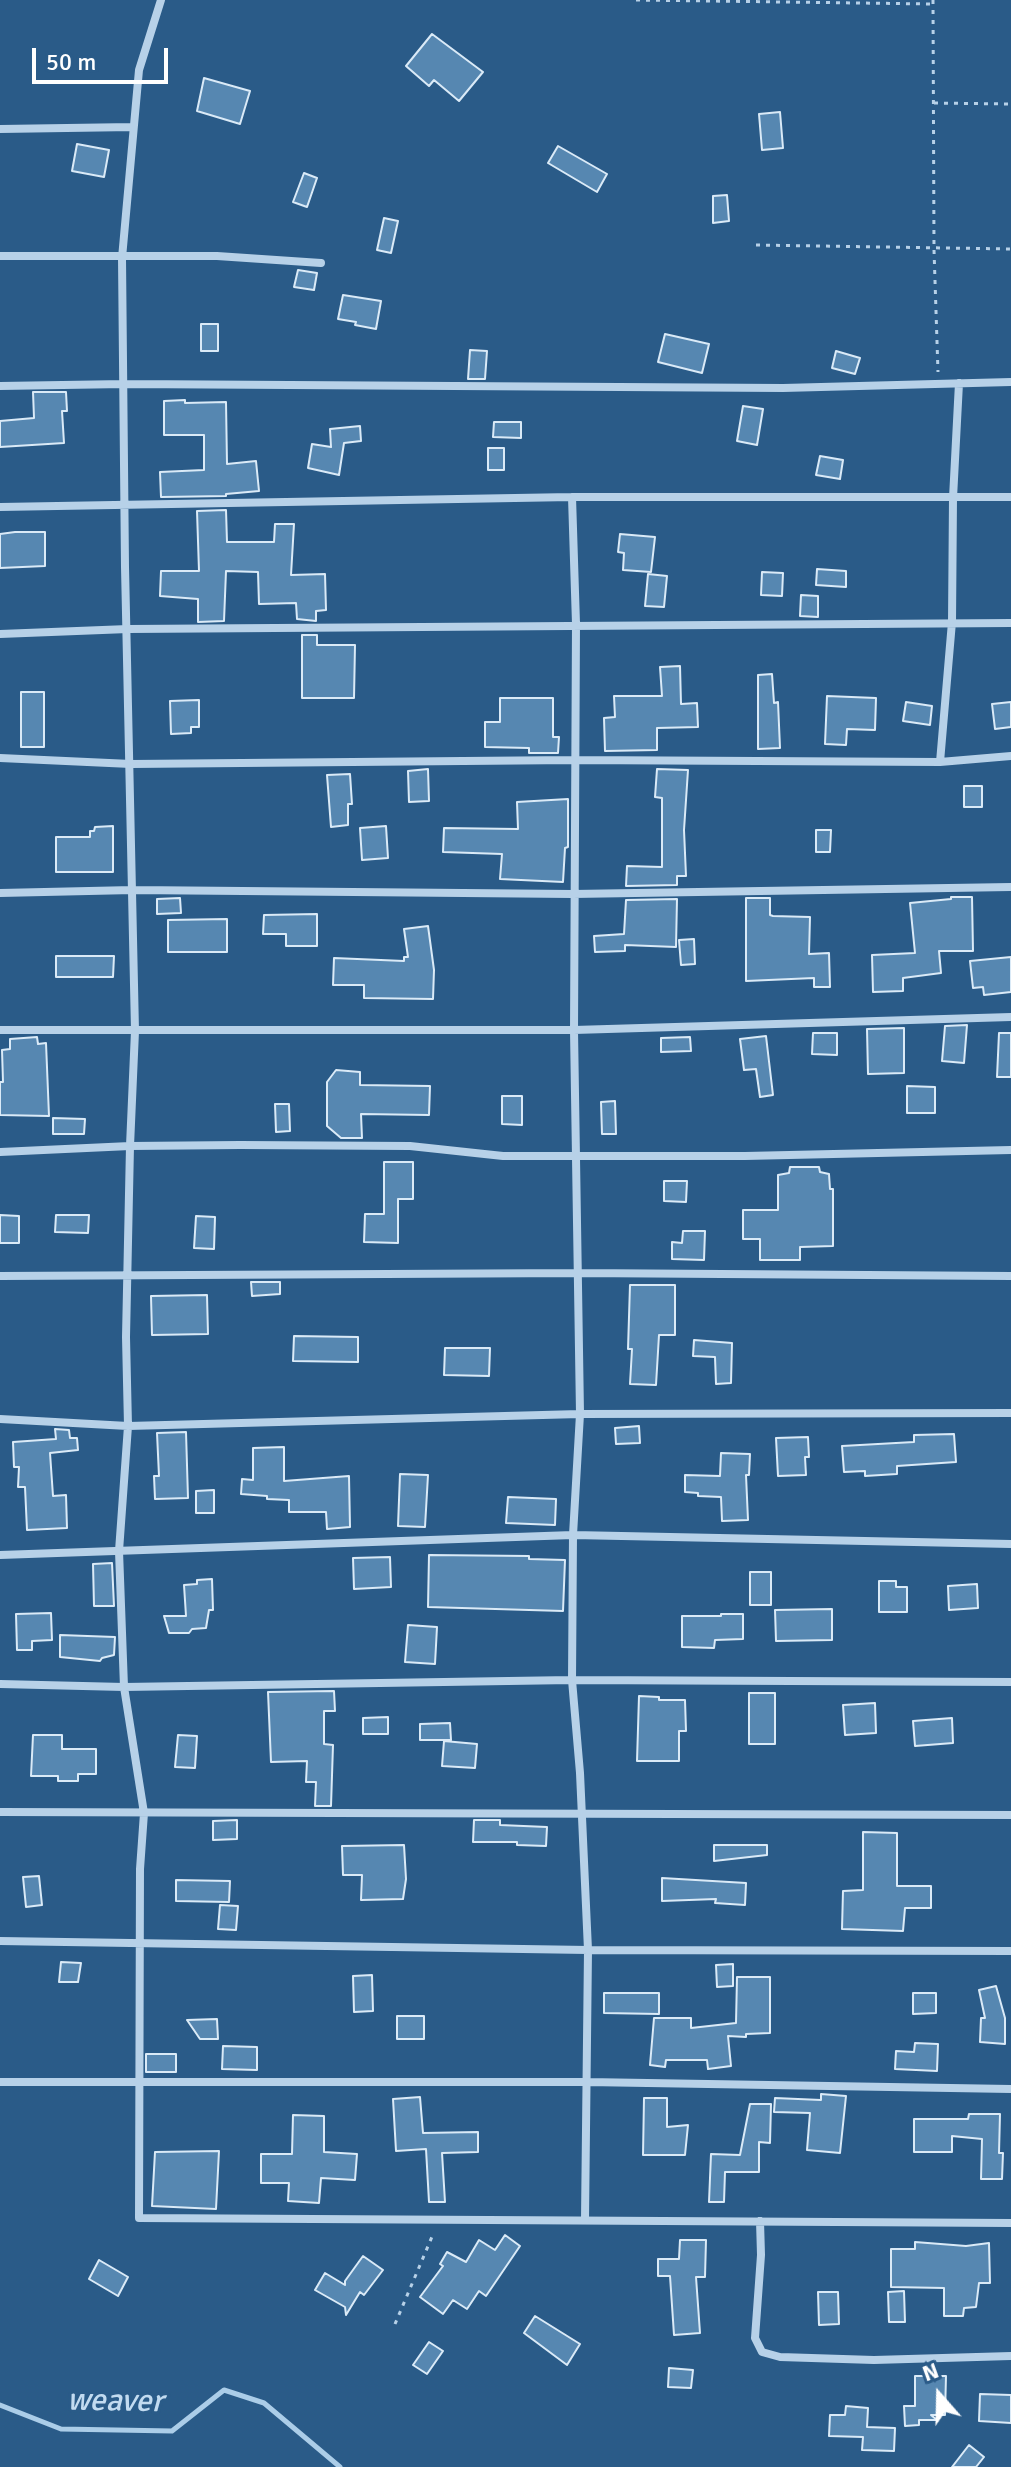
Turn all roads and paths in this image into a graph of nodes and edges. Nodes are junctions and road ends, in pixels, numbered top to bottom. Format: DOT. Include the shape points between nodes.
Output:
graph roads {
  1 [pos="161,0"];
  2 [pos="636,0"];
  3 [pos="933,2"];
  4 [pos="934,103"];
  5 [pos="1011,104"];
  6 [pos="133,127"];
  7 [pos="0,129"];
  8 [pos="756,245"];
  9 [pos="1011,249"];
  10 [pos="934,250"];
  11 [pos="0,256"];
  12 [pos="122,258"];
  13 [pos="321,263"];
  14 [pos="1011,382"];
  15 [pos="959,383"];
  16 [pos="125,384"];
  17 [pos="938,384"];
  18 [pos="0,386"];
  19 [pos="572,497"];
  20 [pos="1011,497"];
  21 [pos="953,498"];
  22 [pos="124,506"];
  23 [pos="0,507"];
  24 [pos="952,622"];
  25 [pos="1011,623"];
  26 [pos="576,624"];
  27 [pos="128,629"];
  28 [pos="0,634"];
  29 [pos="1011,756"];
  30 [pos="0,758"];
  31 [pos="574,760"];
  32 [pos="940,762"];
  33 [pos="131,764"];
  34 [pos="1011,887"];
  35 [pos="133,890"];
  36 [pos="0,893"];
  37 [pos="573,894"];
  38 [pos="1011,1017"];
  39 [pos="0,1030"];
  40 [pos="574,1030"];
  41 [pos="135,1031"];
  42 [pos="130,1146"];
  43 [pos="1011,1150"];
  44 [pos="0,1152"];
  45 [pos="575,1154"];
  46 [pos="578,1273"];
  47 [pos="0,1276"];
  48 [pos="128,1276"];
  49 [pos="1011,1276"];
  50 [pos="1011,1413"];
  51 [pos="580,1414"];
  52 [pos="0,1419"];
  53 [pos="128,1426"];
  54 [pos="573,1535"];
  55 [pos="1011,1544"];
  56 [pos="119,1551"];
  57 [pos="0,1555"];
  58 [pos="572,1680"];
  59 [pos="1011,1682"];
  60 [pos="0,1684"];
  61 [pos="124,1687"];
  62 [pos="0,1812"];
  63 [pos="144,1813"];
  64 [pos="583,1814"];
  65 [pos="1011,1815"];
  66 [pos="0,1941"];
  67 [pos="140,1945"];
  68 [pos="588,1950"];
  69 [pos="1011,1951"];
  70 [pos="0,2082"];
  71 [pos="139,2082"];
  72 [pos="587,2082"];
  73 [pos="1011,2089"];
  74 [pos="440,2219"];
  75 [pos="585,2219"];
  76 [pos="760,2221"];
  77 [pos="1011,2223"];
  78 [pos="395,2324"];
  79 [pos="1011,2356"];
  1 -- 6 [label="street" via="139,70"];
  2 -- 3 [label="path"];
  3 -- 4 [label="path"];
  4 -- 5 [label="path"];
  4 -- 10 [label="path"];
  6 -- 7 [label="street"];
  6 -- 12 [label="street"];
  8 -- 10 [label="path"];
  9 -- 10 [label="path"];
  10 -- 17 [label="path"];
  11 -- 12 [label="street"];
  12 -- 13 [label="street" via="217,256"];
  12 -- 16 [label="street"];
  14 -- 15 [label="street"];
  15 -- 17 [label="street"];
  15 -- 21 [label="street"];
  16 -- 17 [label="street"];
  16 -- 18 [label="street"];
  16 -- 22 [label="street"];
  19 -- 21 [label="street"];
  19 -- 22 [label="street"];
  19 -- 26 [label="street"];
  20 -- 21 [label="street"];
  21 -- 24 [label="street"];
  22 -- 23 [label="street"];
  22 -- 27 [label="street"];
  24 -- 25 [label="street"];
  24 -- 26 [label="street"];
  24 -- 32 [label="street"];
  26 -- 27 [label="street"];
  26 -- 31 [label="street"];
  27 -- 28 [label="street"];
  27 -- 33 [label="street"];
  29 -- 32 [label="street"];
  30 -- 33 [label="street"];
  31 -- 32 [label="street"];
  31 -- 33 [label="street"];
  31 -- 37 [label="street"];
  33 -- 35 [label="street"];
  34 -- 37 [label="street"];
  35 -- 36 [label="street"];
  35 -- 37 [label="street"];
  35 -- 41 [label="street"];
  37 -- 40 [label="street"];
  38 -- 40 [label="street"];
  39 -- 41 [label="street"];
  40 -- 41 [label="street"];
  40 -- 45 [label="street"];
  41 -- 42 [label="street"];
  42 -- 44 [label="street"];
  42 -- 45 [label="street" via="410,1146 503,1156"];
  42 -- 48 [label="street"];
  43 -- 45 [label="street"];
  45 -- 46 [label="street"];
  46 -- 48 [label="street"];
  46 -- 49 [label="street"];
  46 -- 51 [label="street"];
  47 -- 48 [label="street"];
  48 -- 53 [label="street"];
  50 -- 51 [label="street"];
  51 -- 53 [label="street"];
  51 -- 54 [label="street"];
  52 -- 53 [label="street"];
  53 -- 56 [label="street"];
  54 -- 55 [label="street"];
  54 -- 56 [label="street"];
  54 -- 58 [label="street"];
  56 -- 57 [label="street"];
  56 -- 61 [label="street"];
  58 -- 59 [label="street"];
  58 -- 61 [label="street"];
  58 -- 64 [label="street"];
  60 -- 61 [label="street"];
  61 -- 63 [label="street"];
  62 -- 63 [label="street"];
  63 -- 64 [label="street"];
  63 -- 67 [label="street"];
  64 -- 65 [label="street"];
  64 -- 68 [label="street"];
  66 -- 67 [label="street"];
  67 -- 68 [label="street"];
  67 -- 71 [label="street"];
  68 -- 69 [label="street"];
  68 -- 72 [label="street"];
  70 -- 71 [label="street"];
  71 -- 72 [label="street"];
  71 -- 74 [label="street" via="139,2218"];
  72 -- 73 [label="street"];
  72 -- 75 [label="street"];
  74 -- 75 [label="street"];
  74 -- 78 [label="path"];
  75 -- 76 [label="street"];
  76 -- 77 [label="street"];
  76 -- 79 [label="street" via="755,2338 762,2352 874,2360"];
}
